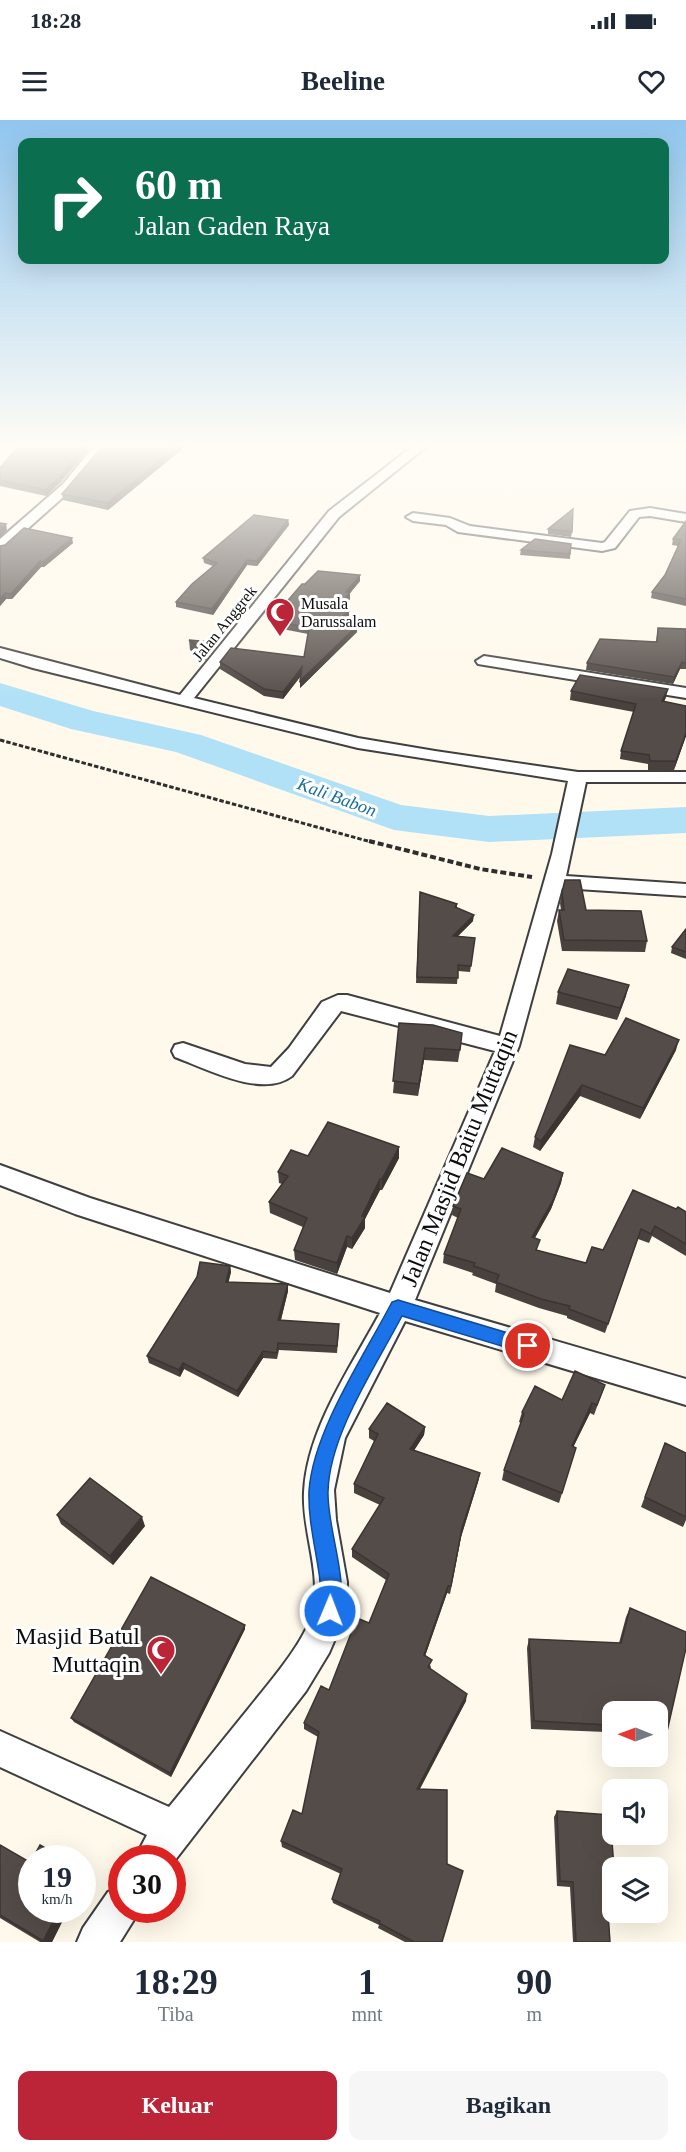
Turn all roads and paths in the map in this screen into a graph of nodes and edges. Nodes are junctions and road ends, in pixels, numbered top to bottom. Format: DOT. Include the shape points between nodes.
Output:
graph roads {
  1 [pos="17,531"];
  2 [pos="320,531"];
  3 [pos="478,531"];
  4 [pos="622,531"];
  5 [pos="0,546"];
  6 [pos="0,653"];
  7 [pos="484,661"];
  8 [pos="686,693"];
  9 [pos="184,700"];
  10 [pos="0,740"];
  11 [pos="686,777"];
  12 [pos="577,782"];
  13 [pos="558,868"];
  14 [pos="686,890"];
  15 [pos="508,1046"];
  16 [pos="183,1051"];
  17 [pos="0,1175"];
  18 [pos="398,1307"];
  19 [pos="686,1392"];
  20 [pos="0,1749"];
  21 [pos="175,1829"];
  22 [pos="163,1845"];
  23 [pos="110,1923"];
  24 [pos="97,1942"];
  1 -- 5 [label="street"];
  2 -- 9 [label="street, Jalan Anggrek"];
  3 -- 4 [label="street" via="602,547 610,545"];
  6 -- 9 [label="street"];
  7 -- 8 [label="street"];
  9 -- 12 [label="street" via="358,743"];
  10 -- 13 [label="path" via="480,868"];
  11 -- 12 [label="street"];
  12 -- 13 [label="street, Jalan Masjid Baitu Muttaqin"];
  13 -- 14 [label="street"];
  13 -- 15 [label="street, Jalan Masjid Baitu Muttaqin"];
  15 -- 16 [label="street" via="338,1003 330,1007 285,1068 271,1077"];
  15 -- 18 [label="street, Jalan Masjid Baitu Muttaqin"];
  17 -- 18 [label="street" via="84,1207"];
  18 -- 19 [label="street"];
  18 -- 21 [label="street, Jalan Masjid Baitu Muttaqin" via="330,1436 323,1464 320,1520 331,1582 330,1611 294,1679"];
  20 -- 21 [label="street"];
  21 -- 22 [label="street, Jalan Masjid Baitu Muttaqin"];
  23 -- 24 [label="street"];
}
